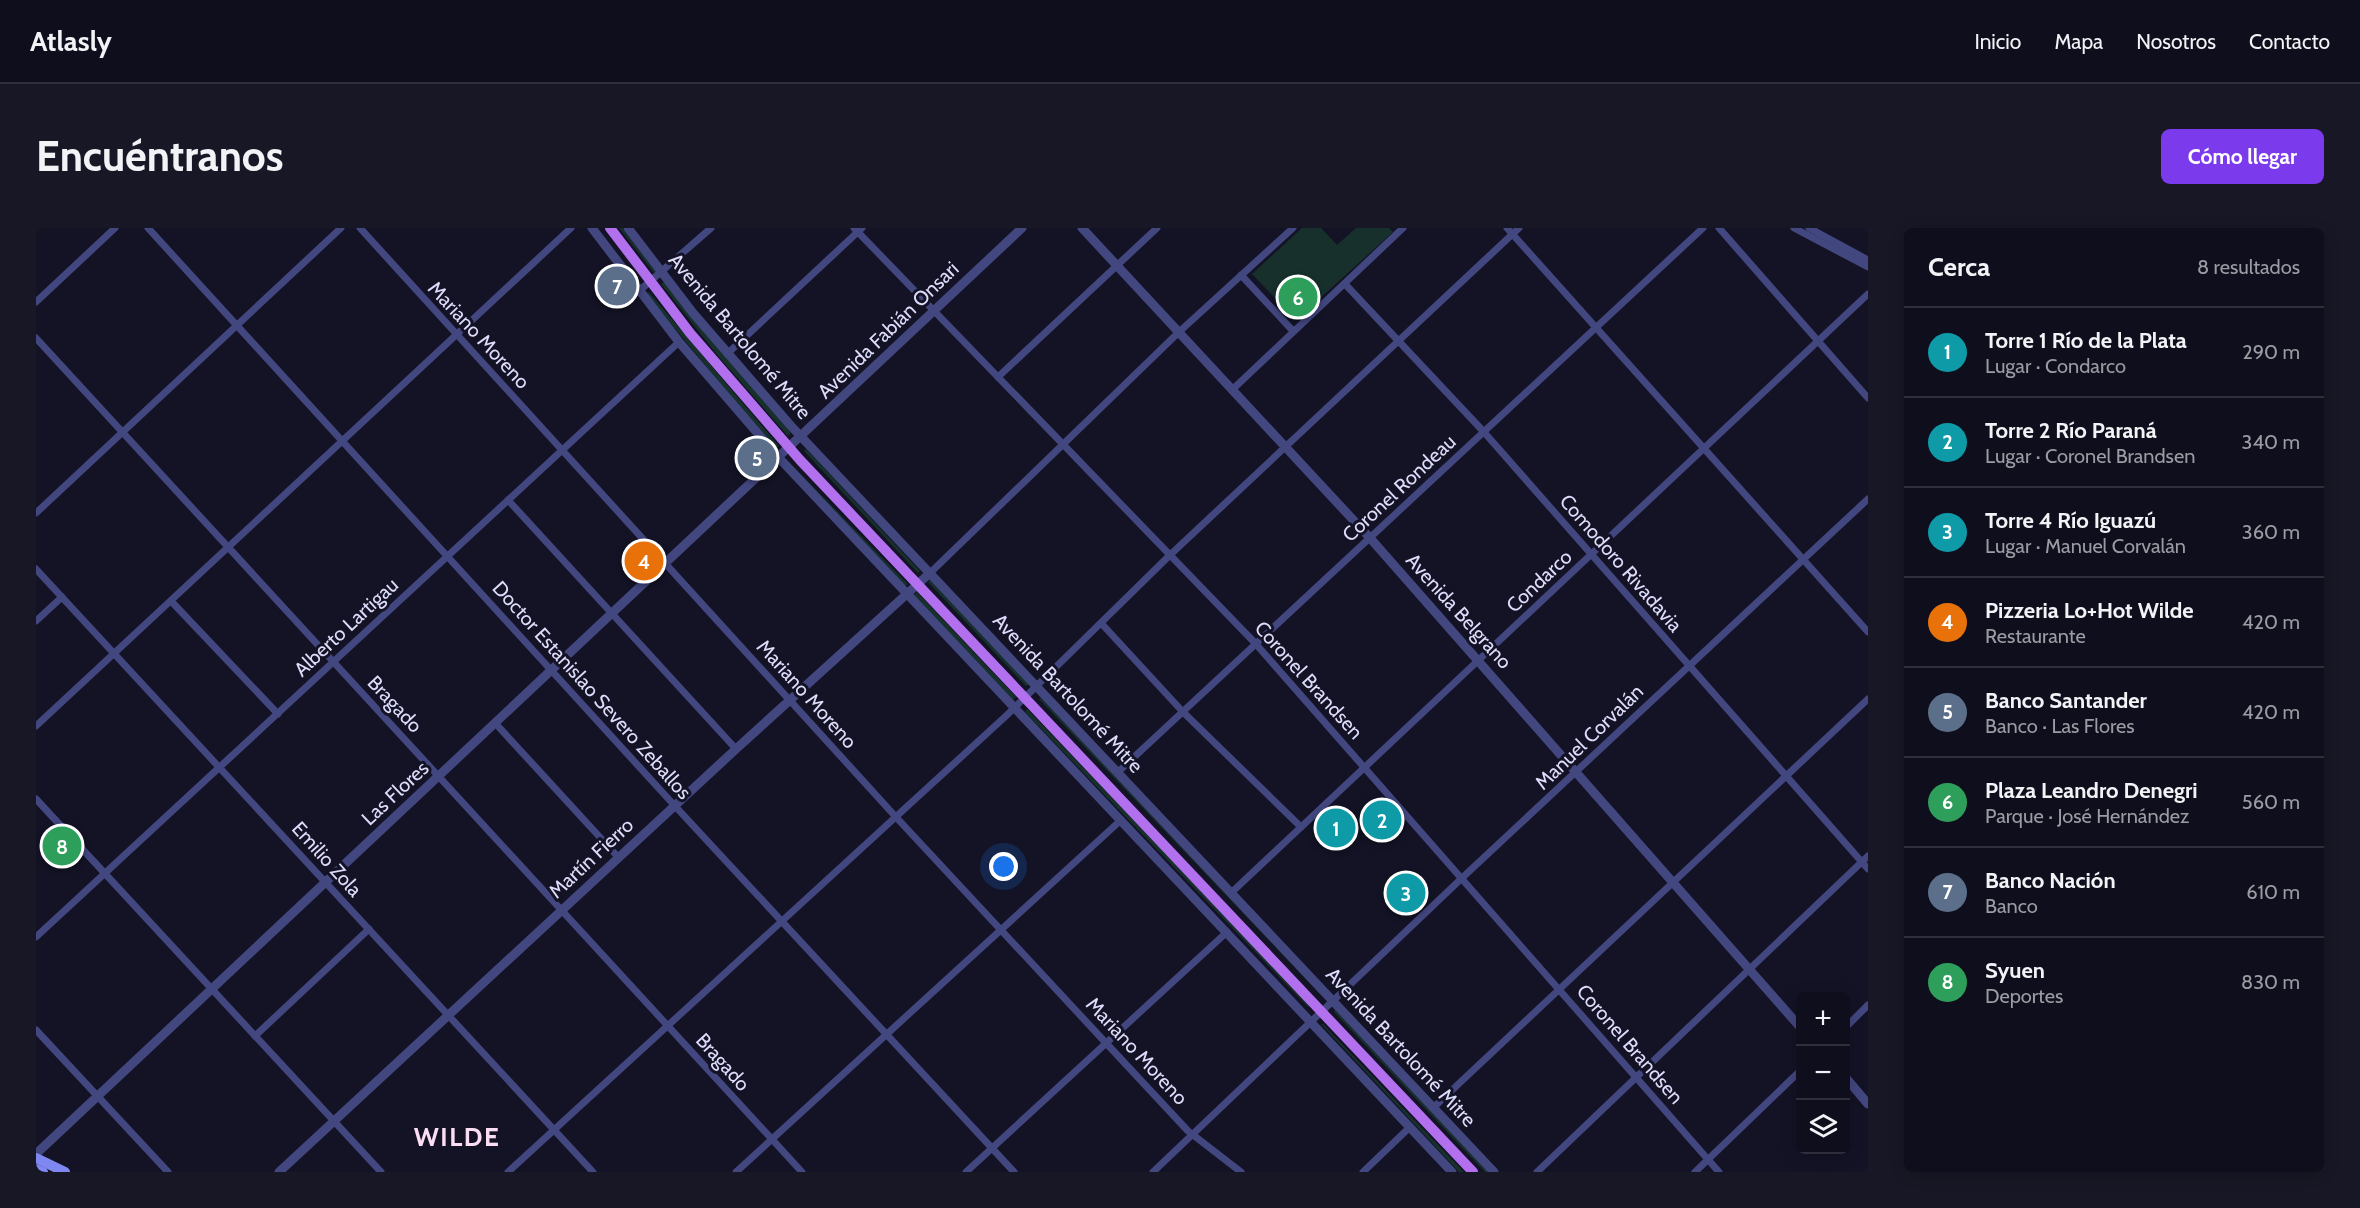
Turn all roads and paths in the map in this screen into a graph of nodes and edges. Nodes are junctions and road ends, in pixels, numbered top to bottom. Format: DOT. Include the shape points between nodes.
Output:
graph roads {
  1 [pos="115,228"];
  2 [pos="148,228"];
  3 [pos="341,228"];
  4 [pos="360,228"];
  5 [pos="571,228"];
  6 [pos="592,228"];
  7 [pos="610,228"];
  8 [pos="628,228"];
  9 [pos="711,228"];
  10 [pos="1022,228"];
  11 [pos="1082,228"];
  12 [pos="1157,228"];
  13 [pos="1293,228"];
  14 [pos="1519,228"];
  15 [pos="1703,228"];
  16 [pos="1719,228"];
  17 [pos="1794,228"];
  18 [pos="1809,228"];
  19 [pos="858,229"];
  20 [pos="1398,230"];
  21 [pos="1510,231"];
  22 [pos="1868,260"];
  23 [pos="1117,266"];
  24 [pos="1868,267"];
  25 [pos="663,273"];
  26 [pos="1241,275"];
  27 [pos="651,282"];
  28 [pos="1345,284"];
  29 [pos="639,291"];
  30 [pos="1868,294"];
  31 [pos="36,302"];
  32 [pos="932,312"];
  33 [pos="238,326"];
  34 [pos="1597,326"];
  35 [pos="1293,331"];
  36 [pos="1179,332"];
  37 [pos="455,335"];
  38 [pos="36,338"];
  39 [pos="1400,339"];
  40 [pos="1817,341"];
  41 [pos="679,342"];
  42 [pos="728,354"];
  43 [pos="998,377"];
  44 [pos="1233,389"];
  45 [pos="1868,398"];
  46 [pos="1483,431"];
  47 [pos="122,433"];
  48 [pos="801,437"];
  49 [pos="342,440"];
  50 [pos="1062,443"];
  51 [pos="1286,446"];
  52 [pos="789,448"];
  53 [pos="1704,448"];
  54 [pos="562,450"];
  55 [pos="779,458"];
  56 [pos="1868,499"];
  57 [pos="508,500"];
  58 [pos="36,513"];
  59 [pos="1370,538"];
  60 [pos="228,547"];
  61 [pos="1591,554"];
  62 [pos="1170,555"];
  63 [pos="448,556"];
  64 [pos="1803,560"];
  65 [pos="666,565"];
  66 [pos="36,569"];
  67 [pos="930,573"];
  68 [pos="918,583"];
  69 [pos="906,593"];
  70 [pos="62,597"];
  71 [pos="171,601"];
  72 [pos="614,614"];
  73 [pos="36,621"];
  74 [pos="1101,623"];
  75 [pos="1868,632"];
  76 [pos="1255,643"];
  77 [pos="115,653"];
  78 [pos="1479,660"];
  79 [pos="333,662"];
  80 [pos="1688,665"];
  81 [pos="553,670"];
  82 [pos="1036,687"];
  83 [pos="1026,697"];
  84 [pos="1868,699"];
  85 [pos="792,700"];
  86 [pos="1014,708"];
  87 [pos="1183,712"];
  88 [pos="278,714"];
  89 [pos="496,724"];
  90 [pos="36,726"];
  91 [pos="736,748"];
  92 [pos="221,766"];
  93 [pos="1365,768"];
  94 [pos="1118,772"];
  95 [pos="1577,772"];
  96 [pos="1786,775"];
  97 [pos="440,776"];
  98 [pos="36,798"];
  99 [pos="674,805"];
  100 [pos="895,816"];
  101 [pos="1121,820"];
  102 [pos="1301,827"];
  103 [pos="1868,856"];
  104 [pos="619,858"];
  105 [pos="1862,862"];
  106 [pos="1868,869"];
  107 [pos="105,874"];
  108 [pos="1462,878"];
  109 [pos="1674,882"];
  110 [pos="324,883"];
  111 [pos="1232,892"];
  112 [pos="562,910"];
  113 [pos="781,920"];
  114 [pos="1002,928"];
  115 [pos="369,929"];
  116 [pos="1227,932"];
  117 [pos="36,937"];
  118 [pos="1750,969"];
  119 [pos="1561,989"];
  120 [pos="213,990"];
  121 [pos="1334,1001"];
  122 [pos="1868,1005"];
  123 [pos="1322,1011"];
  124 [pos="447,1015"];
  125 [pos="1312,1022"];
  126 [pos="1796,1022"];
  127 [pos="1850,1022"];
  128 [pos="668,1025"];
  129 [pos="36,1030"];
  130 [pos="888,1033"];
  131 [pos="255,1036"];
  132 [pos="1106,1043"];
  133 [pos="1796,1075"];
  134 [pos="1637,1077"];
  135 [pos="1850,1084"];
  136 [pos="98,1094"];
  137 [pos="1868,1104"];
  138 [pos="1433,1108"];
  139 [pos="333,1121"];
  140 [pos="1410,1127"];
  141 [pos="554,1131"];
  142 [pos="1193,1135"];
  143 [pos="771,1139"];
  144 [pos="992,1148"];
  145 [pos="36,1156"];
  146 [pos="1708,1160"];
  147 [pos="36,1169"];
  148 [pos="43,1172"];
  149 [pos="65,1172"];
  150 [pos="168,1172"];
  151 [pos="279,1172"];
  152 [pos="381,1172"];
  153 [pos="508,1172"];
  154 [pos="593,1172"];
  155 [pos="736,1172"];
  156 [pos="802,1172"];
  157 [pos="966,1172"];
  158 [pos="1014,1172"];
  159 [pos="1154,1172"];
  160 [pos="1241,1172"];
  161 [pos="1363,1172"];
  162 [pos="1452,1172"];
  163 [pos="1473,1172"];
  164 [pos="1494,1172"];
  165 [pos="1537,1172"];
  166 [pos="1695,1172"];
  167 [pos="1719,1172"];
  1 -- 31 [label="street"];
  2 -- 33 [label="street, Doctor Estanislao Severo Zeballos"];
  3 -- 33 [label="street"];
  4 -- 37 [label="street, Mariano Moreno"];
  5 -- 37 [label="street"];
  6 -- 29 [label="street"];
  7 -- 27 [label="main road, Avenida Bartolomé Mitre"];
  8 -- 25 [label="street, Avenida Bartolomé Mitre"];
  9 -- 25 [label="street"];
  10 -- 32 [label="street, Avenida Fabián Onsari"];
  11 -- 23 [label="street, Avenida Belgrano"];
  12 -- 23 [label="street"];
  13 -- 26 [label="street"];
  14 -- 21 [label="street"];
  15 -- 34 [label="street, Coronel Rondeau"];
  16 -- 40 [label="street"];
  17 -- 24 [label="street"];
  18 -- 22 [label="street"];
  19 -- 32 [label="street, Coronel Brandsen"];
  19 -- 42 [label="street"];
  20 -- 28 [label="street"];
  21 -- 34 [label="street"];
  21 -- 39 [label="street"];
  23 -- 36 [label="street, Avenida Belgrano"];
  23 -- 43 [label="street"];
  25 -- 27 [label="street"];
  25 -- 42 [label="street, Avenida Bartolomé Mitre"];
  26 -- 35 [label="street"];
  26 -- 36 [label="street"];
  27 -- 29 [label="street"];
  27 -- 52 [label="main road, Avenida Bartolomé Mitre"];
  28 -- 35 [label="street"];
  28 -- 39 [label="street, Comodoro Rivadavia"];
  29 -- 41 [label="street"];
  30 -- 40 [label="street, Condarco"];
  32 -- 43 [label="street, Coronel Brandsen"];
  32 -- 48 [label="street, Avenida Fabián Onsari"];
  33 -- 47 [label="street"];
  33 -- 49 [label="street, Doctor Estanislao Severo Zeballos"];
  34 -- 46 [label="street, Coronel Rondeau"];
  34 -- 53 [label="street"];
  35 -- 44 [label="street"];
  36 -- 44 [label="street, Avenida Belgrano"];
  36 -- 50 [label="street"];
  37 -- 49 [label="street"];
  37 -- 54 [label="street, Mariano Moreno"];
  38 -- 47 [label="street, Bragado"];
  39 -- 46 [label="street, Comodoro Rivadavia"];
  39 -- 51 [label="street"];
  40 -- 45 [label="street"];
  40 -- 53 [label="street, Condarco"];
  41 -- 54 [label="street, Alberto Lartigau"];
  41 -- 55 [label="street"];
  42 -- 48 [label="street, Avenida Bartolomé Mitre"];
  43 -- 50 [label="street, Coronel Brandsen"];
  44 -- 51 [label="street, Avenida Belgrano"];
  46 -- 59 [label="street, Coronel Rondeau"];
  46 -- 61 [label="street, Comodoro Rivadavia"];
  47 -- 58 [label="street"];
  47 -- 60 [label="street, Bragado"];
  48 -- 52 [label="street, Avenida Fabián Onsari"];
  48 -- 67 [label="street, Avenida Bartolomé Mitre"];
  49 -- 60 [label="street"];
  49 -- 63 [label="street, Doctor Estanislao Severo Zeballos"];
  50 -- 62 [label="street, Coronel Brandsen"];
  50 -- 67 [label="street"];
  51 -- 59 [label="street, Avenida Belgrano"];
  51 -- 62 [label="street"];
  52 -- 55 [label="street, Avenida Fabián Onsari"];
  52 -- 68 [label="main road, Avenida Bartolomé Mitre"];
  53 -- 61 [label="street, Condarco"];
  53 -- 64 [label="street"];
  54 -- 57 [label="street, Alberto Lartigau"];
  54 -- 65 [label="street, Mariano Moreno"];
  55 -- 65 [label="street, Las Flores"];
  55 -- 69 [label="street"];
  56 -- 64 [label="street, Manuel Corvalán"];
  57 -- 63 [label="street, Alberto Lartigau"];
  57 -- 72 [label="street"];
  59 -- 76 [label="street, Coronel Rondeau"];
  59 -- 78 [label="street, Avenida Belgrano"];
  60 -- 71 [label="street"];
  60 -- 79 [label="street, Bragado"];
  61 -- 78 [label="street, Condarco"];
  61 -- 80 [label="street, Comodoro Rivadavia"];
  62 -- 74 [label="street"];
  62 -- 76 [label="street, Coronel Brandsen"];
  63 -- 79 [label="street, Alberto Lartigau"];
  63 -- 81 [label="street, Doctor Estanislao Severo Zeballos"];
  64 -- 75 [label="street"];
  64 -- 80 [label="street, Manuel Corvalán"];
  65 -- 72 [label="street, Las Flores"];
  65 -- 85 [label="street, Mariano Moreno"];
  66 -- 70 [label="street, Emilio Zola"];
  67 -- 68 [label="street, Martín Fierro"];
  67 -- 82 [label="street, Avenida Bartolomé Mitre"];
  68 -- 69 [label="street, Martín Fierro"];
  68 -- 83 [label="main road, Avenida Bartolomé Mitre"];
  69 -- 85 [label="street, Martín Fierro"];
  69 -- 86 [label="street"];
  70 -- 73 [label="street"];
  70 -- 77 [label="street, Emilio Zola"];
  71 -- 77 [label="street"];
  71 -- 88 [label="street"];
  72 -- 81 [label="street, Las Flores"];
  72 -- 91 [label="street"];
  74 -- 82 [label="street"];
  74 -- 87 [label="street"];
  76 -- 87 [label="street, Coronel Rondeau"];
  76 -- 93 [label="street, Coronel Brandsen"];
  77 -- 90 [label="street"];
  77 -- 92 [label="street, Emilio Zola"];
  78 -- 93 [label="street, Condarco"];
  78 -- 95 [label="street, Avenida Belgrano"];
  79 -- 88 [label="street, Alberto Lartigau"];
  79 -- 97 [label="street, Bragado"];
  80 -- 95 [label="street, Manuel Corvalán"];
  80 -- 96 [label="street, Comodoro Rivadavia"];
  81 -- 89 [label="street, Las Flores"];
  81 -- 99 [label="street, Doctor Estanislao Severo Zeballos"];
  82 -- 83 [label="street"];
  82 -- 94 [label="street, Avenida Bartolomé Mitre"];
  83 -- 86 [label="street"];
  83 -- 123 [label="main road, Avenida Bartolomé Mitre"];
  84 -- 96 [label="street"];
  85 -- 91 [label="street, Martín Fierro"];
  85 -- 100 [label="street, Mariano Moreno"];
  86 -- 100 [label="street"];
  86 -- 101 [label="street"];
  87 -- 94 [label="street, Coronel Rondeau"];
  87 -- 102 [label="street"];
  88 -- 92 [label="street, Alberto Lartigau"];
  89 -- 97 [label="street, Las Flores"];
  89 -- 104 [label="street"];
  91 -- 99 [label="street, Martín Fierro"];
  92 -- 107 [label="street, Alberto Lartigau"];
  92 -- 110 [label="street, Emilio Zola"];
  93 -- 102 [label="street, Condarco"];
  93 -- 108 [label="street, Coronel Brandsen"];
  94 -- 111 [label="street, Avenida Bartolomé Mitre"];
  95 -- 108 [label="street, Manuel Corvalán"];
  95 -- 109 [label="street, Avenida Belgrano"];
  96 -- 105 [label="street, Comodoro Rivadavia"];
  96 -- 109 [label="street"];
  97 -- 110 [label="street, Las Flores"];
  97 -- 112 [label="street, Bragado"];
  98 -- 107 [label="street"];
  99 -- 104 [label="street, Martín Fierro"];
  99 -- 113 [label="street, Doctor Estanislao Severo Zeballos"];
  100 -- 113 [label="street"];
  100 -- 114 [label="street, Mariano Moreno"];
  101 -- 114 [label="street"];
  101 -- 116 [label="street"];
  102 -- 111 [label="street, Condarco"];
  103 -- 105 [label="street"];
  104 -- 112 [label="street, Martín Fierro"];
  105 -- 106 [label="street, Comodoro Rivadavia"];
  105 -- 118 [label="street"];
  107 -- 117 [label="street, Alberto Lartigau"];
  107 -- 120 [label="street"];
  108 -- 119 [label="street, Coronel Brandsen"];
  108 -- 121 [label="street, Manuel Corvalán"];
  109 -- 118 [label="street, Avenida Belgrano"];
  109 -- 119 [label="street"];
  110 -- 115 [label="street, Emilio Zola"];
  110 -- 120 [label="street, Las Flores"];
  111 -- 121 [label="street, Avenida Bartolomé Mitre"];
  112 -- 124 [label="street, Martín Fierro"];
  112 -- 128 [label="street, Bragado"];
  113 -- 128 [label="street"];
  113 -- 130 [label="street, Doctor Estanislao Severo Zeballos"];
  114 -- 130 [label="street"];
  114 -- 132 [label="street, Mariano Moreno"];
  115 -- 124 [label="street, Emilio Zola"];
  115 -- 131 [label="street"];
  116 -- 125 [label="street"];
  116 -- 132 [label="street"];
  118 -- 126 [label="street, Avenida Belgrano"];
  118 -- 134 [label="street"];
  119 -- 134 [label="street, Coronel Brandsen"];
  119 -- 138 [label="street"];
  120 -- 131 [label="street"];
  120 -- 136 [label="street, Las Flores"];
  121 -- 123 [label="street, Manuel Corvalán"];
  121 -- 138 [label="street, Avenida Bartolomé Mitre"];
  122 -- 127 [label="street"];
  123 -- 125 [label="street, Manuel Corvalán"];
  123 -- 163 [label="main road, Avenida Bartolomé Mitre"];
  124 -- 139 [label="street, Martín Fierro"];
  124 -- 141 [label="street, Emilio Zola"];
  125 -- 140 [label="street"];
  125 -- 142 [label="street, Manuel Corvalán"];
  128 -- 141 [label="street"];
  128 -- 143 [label="street, Bragado"];
  129 -- 136 [label="street"];
  130 -- 143 [label="street"];
  130 -- 144 [label="street, Doctor Estanislao Severo Zeballos"];
  131 -- 139 [label="street"];
  132 -- 142 [label="street, Mariano Moreno"];
  132 -- 144 [label="street"];
  133 -- 146 [label="street"];
  134 -- 146 [label="street, Coronel Brandsen"];
  134 -- 165 [label="street"];
  135 -- 137 [label="street"];
  136 -- 145 [label="street, Las Flores"];
  136 -- 150 [label="street"];
  138 -- 164 [label="street, Avenida Bartolomé Mitre"];
  139 -- 151 [label="street, Martín Fierro"];
  139 -- 152 [label="street"];
  140 -- 161 [label="street"];
  140 -- 162 [label="street"];
  141 -- 153 [label="street"];
  141 -- 154 [label="street, Emilio Zola"];
  142 -- 159 [label="street, Manuel Corvalán"];
  142 -- 160 [label="street, Mariano Moreno"];
  143 -- 155 [label="street"];
  143 -- 156 [label="street, Bragado"];
  144 -- 157 [label="street"];
  144 -- 158 [label="street, Doctor Estanislao Severo Zeballos"];
  145 -- 149 [label="main road"];
  146 -- 166 [label="street"];
  146 -- 167 [label="street, Coronel Brandsen"];
  147 -- 148 [label="main road"];
}
